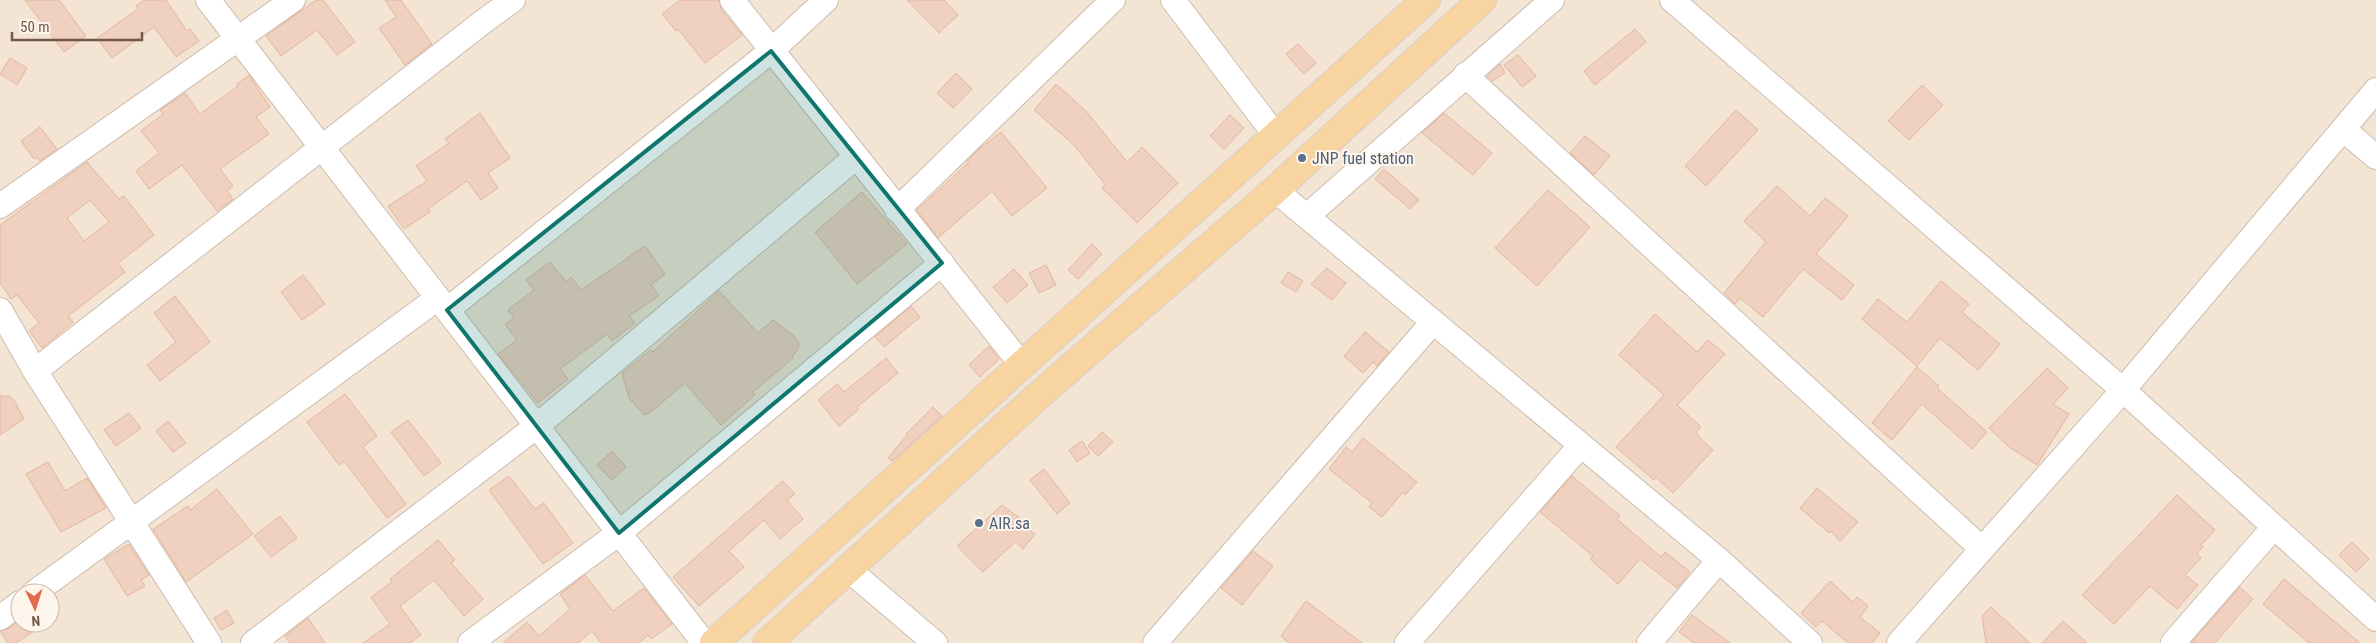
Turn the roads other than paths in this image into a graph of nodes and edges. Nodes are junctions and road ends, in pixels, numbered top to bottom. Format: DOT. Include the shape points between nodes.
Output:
graph roads {
  1 [pos="208,0"];
  2 [pos="293,0"];
  3 [pos="513,0"];
  4 [pos="732,0"];
  5 [pos="826,0"];
  6 [pos="1113,0"];
  7 [pos="1173,0"];
  8 [pos="1426,0"];
  9 [pos="1482,0"];
  10 [pos="1552,0"];
  11 [pos="1672,0"];
  12 [pos="238,39"];
  13 [pos="771,51"];
  14 [pos="1465,75"];
  15 [pos="2376,90"];
  16 [pos="2343,129"];
  17 [pos="1276,136"];
  18 [pos="321,147"];
  19 [pos="856,157"];
  20 [pos="2376,157"];
  21 [pos="1275,190"];
  22 [pos="0,206"];
  23 [pos="897,210"];
  24 [pos="1307,216"];
  25 [pos="942,263"];
  26 [pos="442,304"];
  27 [pos="0,310"];
  28 [pos="1433,322"];
  29 [pos="1022,365"];
  30 [pos="35,372"];
  31 [pos="2123,390"];
  32 [pos="537,426"];
  33 [pos="1581,445"];
  34 [pos="132,521"];
  35 [pos="2274,527"];
  36 [pos="619,533"];
  37 [pos="1982,550"];
  38 [pos="1719,560"];
  39 [pos="849,570"];
  40 [pos="48,583"];
  41 [pos="2376,619"];
  42 [pos="209,643"];
  43 [pos="253,643"];
  44 [pos="470,643"];
  45 [pos="704,643"];
  46 [pos="714,643"];
  47 [pos="767,643"];
  48 [pos="935,643"];
  49 [pos="1154,643"];
  50 [pos="1407,643"];
  51 [pos="1648,643"];
  52 [pos="1810,643"];
  53 [pos="1899,643"];
  54 [pos="2173,643"];
  1 -- 12 [label="street"];
  2 -- 12 [label="street"];
  3 -- 18 [label="street"];
  4 -- 13 [label="street"];
  5 -- 13 [label="street"];
  6 -- 23 [label="street"];
  7 -- 17 [label="street"];
  8 -- 17 [label="main road"];
  9 -- 21 [label="main road"];
  10 -- 14 [label="street"];
  11 -- 31 [label="street"];
  12 -- 18 [label="street"];
  12 -- 22 [label="street"];
  13 -- 19 [label="street"];
  13 -- 26 [label="street"];
  14 -- 24 [label="street"];
  14 -- 37 [label="street"];
  15 -- 16 [label="street"];
  16 -- 20 [label="street"];
  16 -- 31 [label="street"];
  17 -- 29 [label="main road"];
  18 -- 26 [label="street"];
  18 -- 30 [label="street"];
  19 -- 23 [label="street"];
  19 -- 32 [label="street"];
  21 -- 24 [label="street"];
  21 -- 39 [label="main road" via="1047,388"];
  23 -- 25 [label="street"];
  24 -- 28 [label="street"];
  25 -- 29 [label="street"];
  25 -- 36 [label="street"];
  26 -- 32 [label="street"];
  26 -- 34 [label="street"];
  27 -- 30 [label="street"];
  28 -- 33 [label="street"];
  28 -- 49 [label="street"];
  29 -- 46 [label="main road"];
  30 -- 34 [label="street"];
  31 -- 35 [label="street"];
  31 -- 37 [label="street"];
  32 -- 36 [label="street"];
  32 -- 43 [label="street"];
  33 -- 38 [label="street"];
  33 -- 50 [label="street"];
  34 -- 40 [label="street"];
  34 -- 42 [label="street"];
  35 -- 41 [label="street"];
  35 -- 54 [label="street"];
  36 -- 44 [label="street"];
  36 -- 45 [label="street"];
  37 -- 53 [label="street"];
  38 -- 51 [label="street"];
  38 -- 52 [label="street"];
  39 -- 47 [label="main road"];
  39 -- 48 [label="street"];
}
